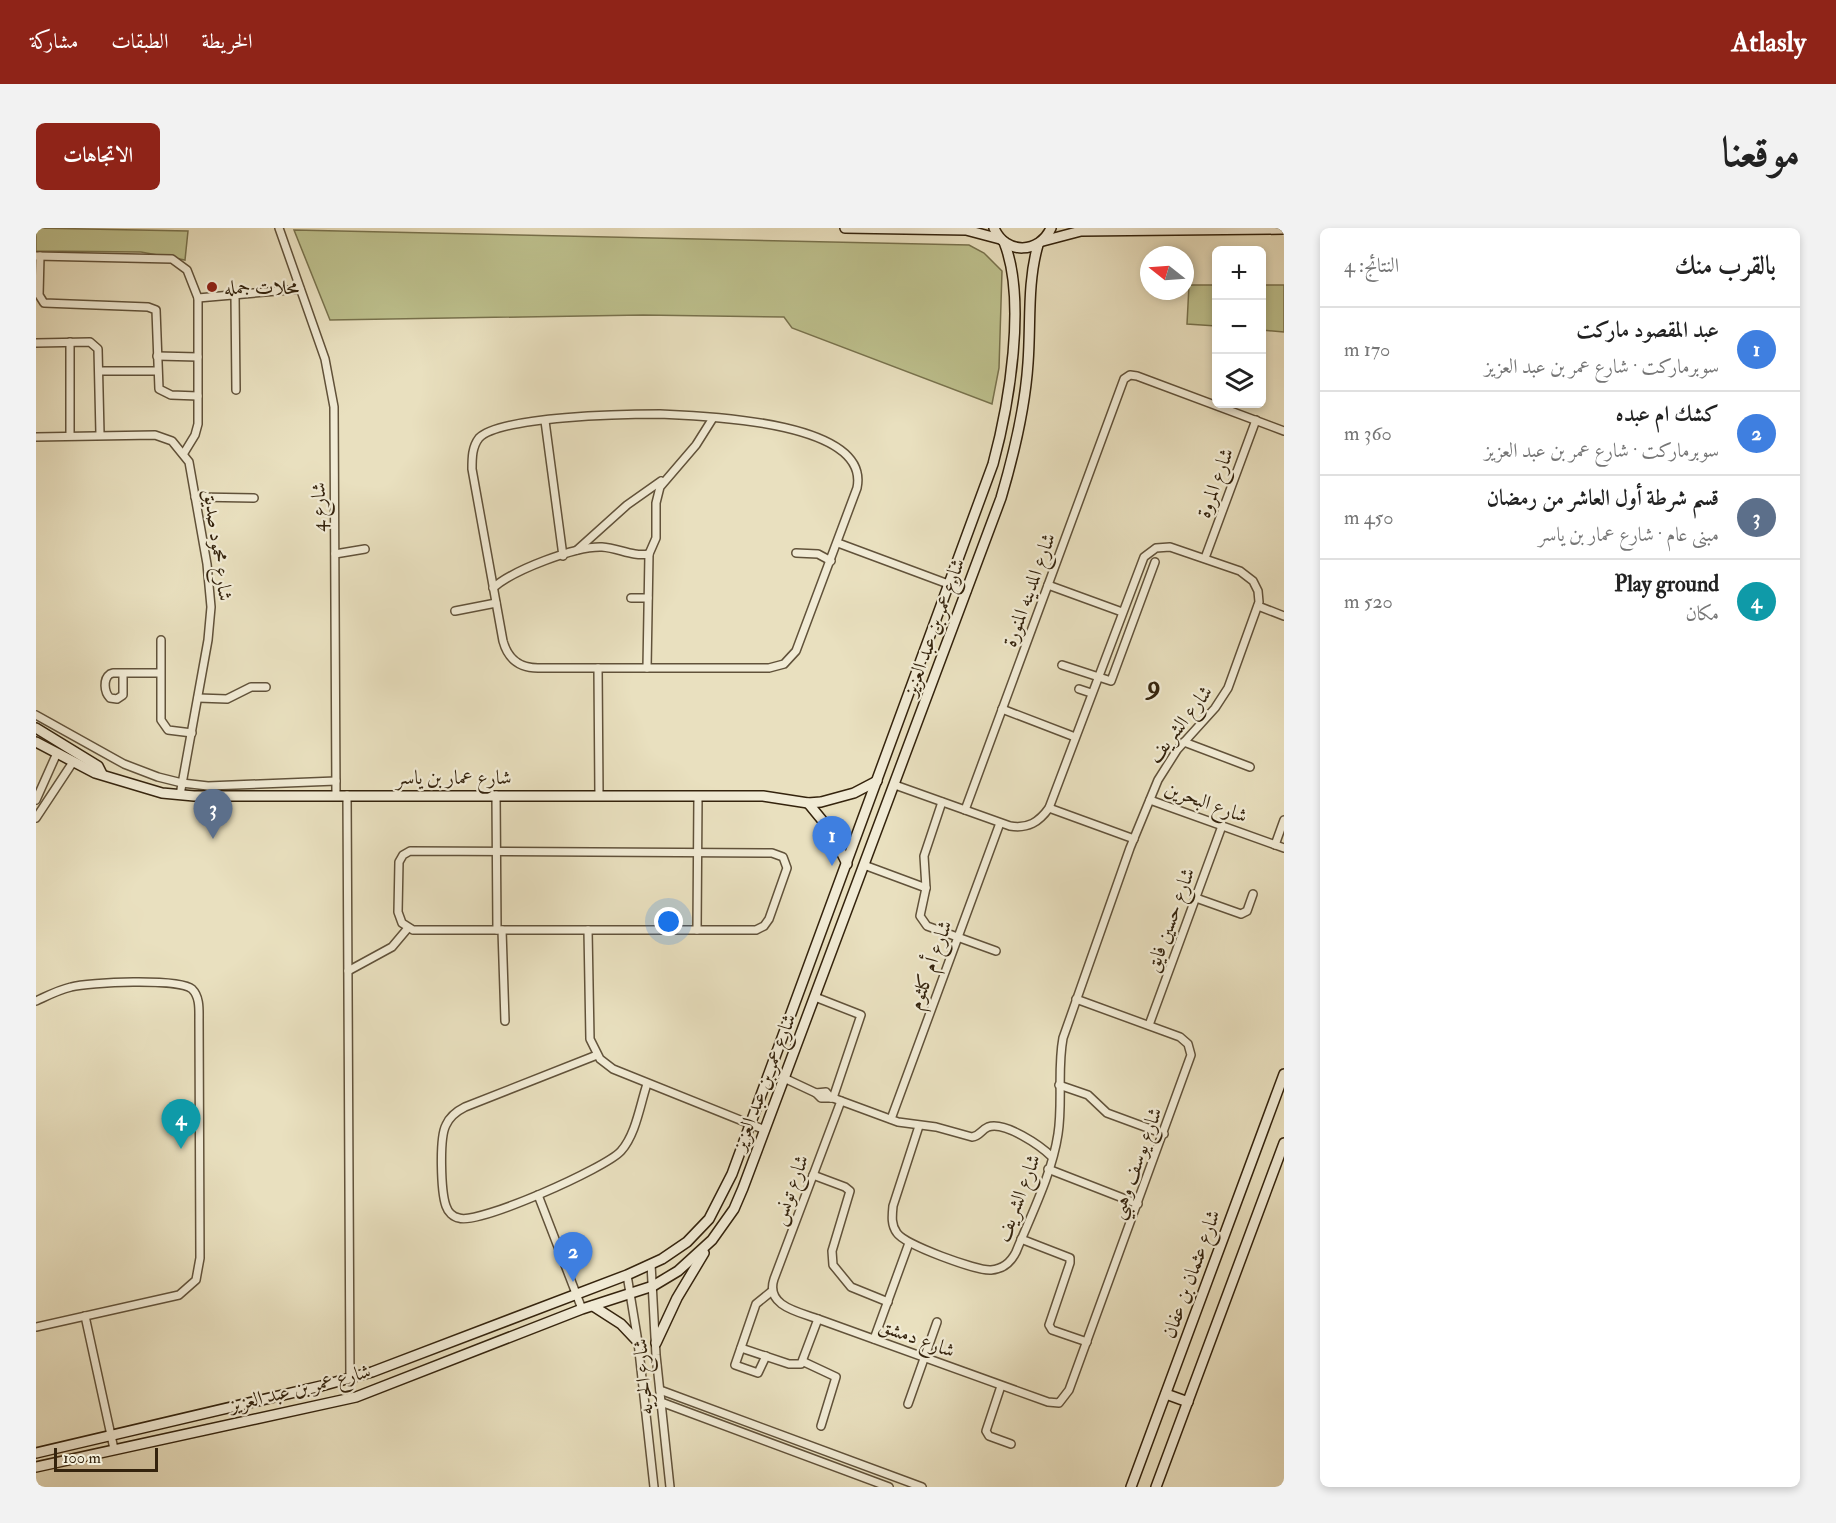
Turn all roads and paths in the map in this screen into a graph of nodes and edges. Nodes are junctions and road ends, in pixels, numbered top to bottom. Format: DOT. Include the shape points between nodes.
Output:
graph roads {
  1 [pos="279,228"];
  2 [pos="845,228"];
  3 [pos="994,228"];
  4 [pos="1051,228"];
  5 [pos="946,229"];
  6 [pos="1101,229"];
  7 [pos="1284,229"];
  8 [pos="1002,241"];
  9 [pos="1041,243"];
  10 [pos="38,256"];
  11 [pos="300,289"];
  12 [pos="1013,292"];
  13 [pos="1030,292"];
  14 [pos="236,295"];
  15 [pos="198,297"];
  16 [pos="70,342"];
  17 [pos="36,343"];
  18 [pos="157,356"];
  19 [pos="198,357"];
  20 [pos="100,371"];
  21 [pos="157,371"];
  22 [pos="236,390"];
  23 [pos="198,396"];
  24 [pos="713,418"];
  25 [pos="1257,420"];
  26 [pos="546,421"];
  27 [pos="1284,431"];
  28 [pos="70,434"];
  29 [pos="100,434"];
  30 [pos="36,437"];
  31 [pos="184,453"];
  32 [pos="666,478"];
  33 [pos="195,497"];
  34 [pos="254,498"];
  35 [pos="837,543"];
  36 [pos="365,549"];
  37 [pos="574,553"];
  38 [pos="796,553"];
  39 [pos="335,554"];
  40 [pos="649,554"];
  41 [pos="563,556"];
  42 [pos="1205,558"];
  43 [pos="831,561"];
  44 [pos="1155,562"];
  45 [pos="950,585"];
  46 [pos="1048,585"];
  47 [pos="493,588"];
  48 [pos="967,591"];
  49 [pos="631,598"];
  50 [pos="648,598"];
  51 [pos="496,603"];
  52 [pos="1258,606"];
  53 [pos="454,611"];
  54 [pos="1122,612"];
  55 [pos="1284,616"];
  56 [pos="161,640"];
  57 [pos="1062,665"];
  58 [pos="598,668"];
  59 [pos="647,668"];
  60 [pos="123,673"];
  61 [pos="160,673"];
  62 [pos="1097,678"];
  63 [pos="266,687"];
  64 [pos="1079,689"];
  65 [pos="1091,693"];
  66 [pos="198,698"];
  67 [pos="1002,710"];
  68 [pos="36,715"];
  69 [pos="36,728"];
  70 [pos="192,733"];
  71 [pos="1075,737"];
  72 [pos="36,742"];
  73 [pos="1184,742"];
  74 [pos="57,753"];
  75 [pos="73,762"];
  76 [pos="1250,767"];
  77 [pos="102,774"];
  78 [pos="336,781"];
  79 [pos="877,781"];
  80 [pos="182,783"];
  81 [pos="895,785"];
  82 [pos="180,795"];
  83 [pos="336,795"];
  84 [pos="347,795"];
  85 [pos="496,795"];
  86 [pos="599,795"];
  87 [pos="698,796"];
  88 [pos="36,800"];
  89 [pos="1150,800"];
  90 [pos="942,802"];
  91 [pos="807,803"];
  92 [pos="1049,808"];
  93 [pos="965,810"];
  94 [pos="37,815"];
  95 [pos="1284,820"];
  96 [pos="1000,823"];
  97 [pos="1222,826"];
  98 [pos="1134,839"];
  99 [pos="1275,845"];
  100 [pos="1284,848"];
  101 [pos="496,851"];
  102 [pos="698,852"];
  103 [pos="847,864"];
  104 [pos="864,865"];
  105 [pos="926,888"];
  106 [pos="1253,894"];
  107 [pos="1196,898"];
  108 [pos="408,928"];
  109 [pos="500,930"];
  110 [pos="588,930"];
  111 [pos="697,930"];
  112 [pos="958,937"];
  113 [pos="996,951"];
  114 [pos="348,971"];
  115 [pos="815,997"];
  116 [pos="1076,999"];
  117 [pos="36,1001"];
  118 [pos="505,1021"];
  119 [pos="1149,1025"];
  120 [pos="597,1055"];
  121 [pos="1284,1074"];
  122 [pos="784,1078"];
  123 [pos="647,1084"];
  124 [pos="1059,1085"];
  125 [pos="832,1098"];
  126 [pos="841,1101"];
  127 [pos="891,1119"];
  128 [pos="750,1124"];
  129 [pos="919,1126"];
  130 [pos="765,1130"];
  131 [pos="1164,1134"];
  132 [pos="1284,1143"];
  133 [pos="1052,1157"];
  134 [pos="1048,1169"];
  135 [pos="813,1175"];
  136 [pos="538,1195"];
  137 [pos="1138,1204"];
  138 [pos="1021,1239"];
  139 [pos="712,1240"];
  140 [pos="909,1243"];
  141 [pos="651,1264"];
  142 [pos="627,1275"];
  143 [pos="653,1286"];
  144 [pos="772,1291"];
  145 [pos="576,1293"];
  146 [pos="630,1295"];
  147 [pos="888,1302"];
  148 [pos="593,1306"];
  149 [pos="582,1309"];
  150 [pos="85,1316"];
  151 [pos="818,1319"];
  152 [pos="938,1323"];
  153 [pos="36,1326"];
  154 [pos="874,1339"];
  155 [pos="638,1342"];
  156 [pos="1087,1342"];
  157 [pos="656,1343"];
  158 [pos="741,1348"];
  159 [pos="766,1356"];
  160 [pos="925,1358"];
  161 [pos="804,1362"];
  162 [pos="350,1378"];
  163 [pos="1001,1386"];
  164 [pos="660,1390"];
  165 [pos="1166,1394"];
  166 [pos="661,1402"];
  167 [pos="1188,1402"];
  168 [pos="1059,1403"];
  169 [pos="908,1404"];
  170 [pos="755,1425"];
  171 [pos="821,1426"];
  172 [pos="110,1434"];
  173 [pos="780,1435"];
  174 [pos="751,1436"];
  175 [pos="1011,1444"];
  176 [pos="776,1445"];
  177 [pos="114,1449"];
  178 [pos="36,1453"];
  179 [pos="36,1467"];
  180 [pos="654,1487"];
  181 [pos="670,1487"];
  182 [pos="889,1487"];
  183 [pos="922,1487"];
  184 [pos="1131,1487"];
  185 [pos="1156,1487"];
  1 -- 11 [label="street, شارع 4"];
  2 -- 5 [label="street"];
  3 -- 8 [label="street, شارع عمر بن عبد العزيز"];
  4 -- 9 [label="street"];
  5 -- 8 [label="street" via="975,232"];
  6 -- 7 [label="street"];
  6 -- 9 [label="street" via="1071,232"];
  8 -- 9 [label="street" via="1014,248 1027,249"];
  8 -- 12 [label="street, شارع عمر بن عبد العزيز" via="1012,271"];
  9 -- 13 [label="street, شارع عمر بن عبد العزيز"];
  10 -- 15 [label="street" via="172,259 187,270"];
  10 -- 18 [label="street" via="39,295 44,303 156,310"];
  11 -- 14 [label="street"];
  11 -- 39 [label="street, شارع 4" via="333,393"];
  12 -- 13 [label="street"];
  12 -- 45 [label="street, شارع عمر بن عبد العزيز" via="1012,361 1001,435"];
  13 -- 48 [label="street, شارع عمر بن عبد العزيز" via="1028,362 1016,445"];
  14 -- 15 [label="street"];
  14 -- 22 [label="street"];
  15 -- 19 [label="street"];
  16 -- 17 [label="street"];
  16 -- 20 [label="street" via="95,345 100,354"];
  16 -- 28 [label="street"];
  18 -- 19 [label="street"];
  18 -- 21 [label="street"];
  19 -- 23 [label="street"];
  20 -- 21 [label="street"];
  20 -- 29 [label="street"];
  21 -- 23 [label="street" via="157,382 164,393"];
  23 -- 31 [label="street" via="195,435"];
  24 -- 26 [label="street" via="624,414"];
  24 -- 32 [label="street"];
  24 -- 35 [label="street" via="818,437 850,456 857,468 858,482"];
  25 -- 27 [label="street"];
  25 -- 42 [label="street, شارع المروة"];
  25 -- 46 [label="street, شارع المدينه المنورة" via="1130,375 1123,381"];
  26 -- 41 [label="street"];
  26 -- 47 [label="street" via="492,431 474,446 472,469"];
  28 -- 29 [label="street"];
  28 -- 30 [label="street"];
  29 -- 31 [label="street" via="155,435 172,441"];
  31 -- 33 [label="street, شارع محمود صديق"];
  32 -- 37 [label="street" via="627,505"];
  32 -- 40 [label="street" via="657,498 656,538"];
  33 -- 34 [label="street"];
  33 -- 66 [label="street, شارع محمود صديق" via="211,607"];
  35 -- 43 [label="street"];
  35 -- 45 [label="street"];
  36 -- 39 [label="street"];
  37 -- 40 [label="street" via="597,547"];
  37 -- 41 [label="street"];
  38 -- 43 [label="street" via="818,554"];
  39 -- 78 [label="street, شارع 4"];
  40 -- 50 [label="street"];
  41 -- 47 [label="street" via="516,572"];
  42 -- 52 [label="street" via="1249,577 1258,591"];
  42 -- 54 [label="street" via="1170,547 1152,550 1141,561"];
  43 -- 59 [label="street" via="796,651 784,664 769,668"];
  44 -- 62 [label="street" via="1112,680"];
  45 -- 48 [label="street"];
  45 -- 79 [label="street, شارع عمر بن عبد العزيز"];
  46 -- 54 [label="street"];
  46 -- 67 [label="street, شارع المدينه المنورة"];
  47 -- 51 [label="street"];
  48 -- 81 [label="street, شارع عمر بن عبد العزيز"];
  49 -- 50 [label="street"];
  50 -- 59 [label="street"];
  51 -- 53 [label="street"];
  51 -- 58 [label="street" via="505,648 516,662 531,668"];
  52 -- 55 [label="street"];
  52 -- 73 [label="street, شارع الشريف" via="1228,688"];
  54 -- 62 [label="street"];
  56 -- 61 [label="street"];
  57 -- 62 [label="street"];
  58 -- 59 [label="street"];
  58 -- 86 [label="street"];
  60 -- 61 [label="street"];
  61 -- 70 [label="street" via="160,714 164,726 175,732"];
  62 -- 65 [label="street"];
  63 -- 66 [label="street" via="251,687 227,699"];
  64 -- 65 [label="street"];
  65 -- 71 [label="street"];
  66 -- 70 [label="street, شارع محمود صديق"];
  67 -- 71 [label="street"];
  67 -- 93 [label="street, شارع المدينه المنورة"];
  68 -- 80 [label="street" via="124,764"];
  69 -- 77 [label="street, شارع عمار بن ياسر" via="98,766"];
  70 -- 80 [label="street, شارع محمود صديق"];
  71 -- 92 [label="street"];
  72 -- 74 [label="street, شارع عمار بن ياسر"];
  73 -- 76 [label="street"];
  73 -- 89 [label="street, شارع الشريف" via="1164,769"];
  74 -- 75 [label="street, شارع عمار بن ياسر"];
  74 -- 88 [label="street"];
  75 -- 77 [label="street, شارع عمار بن ياسر"];
  75 -- 94 [label="street"];
  77 -- 82 [label="street, شارع عمار بن ياسر"];
  78 -- 80 [label="street" via="208,786"];
  78 -- 83 [label="street, شارع 4"];
  79 -- 91 [label="street, شارع عمار بن ياسر" via="844,796"];
  79 -- 103 [label="street, شارع عمر بن عبد العزيز"];
  80 -- 82 [label="street, شارع محمود صديق"];
  81 -- 90 [label="street"];
  81 -- 104 [label="street, شارع عمر بن عبد العزيز"];
  82 -- 83 [label="street, شارع عمار بن ياسر"];
  83 -- 84 [label="street, شارع عمار بن ياسر"];
  84 -- 85 [label="street, شارع عمار بن ياسر"];
  84 -- 114 [label="street"];
  85 -- 86 [label="street, شارع عمار بن ياسر"];
  85 -- 101 [label="street"];
  86 -- 87 [label="street, شارع عمار بن ياسر"];
  87 -- 91 [label="street, شارع عمار بن ياسر" via="774,796"];
  87 -- 102 [label="street"];
  89 -- 97 [label="street, شارع البحرين"];
  89 -- 98 [label="street, شارع الشريف"];
  90 -- 93 [label="street"];
  90 -- 105 [label="street" via="925,852"];
  91 -- 103 [label="street" via="831,831"];
  92 -- 96 [label="street" via="1028,826"];
  92 -- 98 [label="street"];
  93 -- 96 [label="street"];
  95 -- 99 [label="street"];
  96 -- 112 [label="street, شارع أم كلثوم"];
  97 -- 99 [label="street, شارع البحرين"];
  97 -- 107 [label="street, شارع حسين فايق"];
  98 -- 116 [label="street, شارع الشريف"];
  99 -- 100 [label="street, شارع البحرين"];
  101 -- 102 [label="street"];
  101 -- 108 [label="street" via="410,851 403,855 398,866 398,912"];
  101 -- 109 [label="street"];
  102 -- 111 [label="street"];
  102 -- 111 [label="street" via="776,853 785,860 787,868 764,926 756,930"];
  103 -- 128 [label="street, شارع عمر بن عبد العزيز"];
  104 -- 105 [label="street"];
  104 -- 115 [label="street, شارع عمر بن عبد العزيز"];
  105 -- 112 [label="street" via="921,920"];
  106 -- 107 [label="street" via="1247,911 1241,914"];
  107 -- 119 [label="street, شارع حسين فايق"];
  108 -- 109 [label="street"];
  108 -- 114 [label="street" via="392,947"];
  109 -- 110 [label="street"];
  109 -- 118 [label="street"];
  110 -- 111 [label="street"];
  110 -- 120 [label="street" via="589,1035"];
  112 -- 113 [label="street"];
  112 -- 127 [label="street, شارع أم كلثوم"];
  114 -- 162 [label="street"];
  115 -- 122 [label="street, شارع عمر بن عبد العزيز"];
  115 -- 125 [label="street" via="861,1016"];
  116 -- 119 [label="street, شارع يوسف وهبي"];
  116 -- 124 [label="street, شارع الشريف" via="1062,1038"];
  117 -- 150 [label="street" via="69,987 98,983 177,983 198,998 200,1270 196,1281 179,1295"];
  119 -- 131 [label="street, شارع يوسف وهبي" via="1180,1037 1188,1044 1191,1055"];
  120 -- 123 [label="street" via="613,1070"];
  120 -- 136 [label="street" via="465,1107 453,1114 445,1126 445,1198 454,1216 468,1219"];
  121 -- 165 [label="street, شارع عثمان بن عفان"];
  122 -- 125 [label="street" via="816,1093 826,1092"];
  122 -- 130 [label="street, شارع عمر بن عبد العزيز"];
  123 -- 128 [label="street"];
  123 -- 136 [label="street" via="621,1152 594,1171"];
  124 -- 131 [label="street" via="1088,1095 1107,1113"];
  124 -- 133 [label="street, شارع الشريف" via="1059,1128"];
  125 -- 126 [label="street"];
  126 -- 127 [label="street"];
  126 -- 135 [label="street, شارع تونس"];
  127 -- 129 [label="street"];
  128 -- 130 [label="street"];
  128 -- 141 [label="street, شارع عمر بن عبد العزيز" via="710,1219 674,1252"];
  129 -- 133 [label="street" via="972,1137 988,1127 1002,1129 1028,1138"];
  129 -- 140 [label="street" via="892,1212 896,1231"];
  130 -- 139 [label="street, شارع عمر بن عبد العزيز" via="734,1209"];
  131 -- 137 [label="street, شارع يوسف وهبي"];
  132 -- 167 [label="street, شارع عثمان بن عفان"];
  133 -- 134 [label="street, شارع الشريف"];
  134 -- 137 [label="street"];
  134 -- 138 [label="street, شارع الشريف"];
  135 -- 144 [label="street, شارع تونس"];
  135 -- 147 [label="street" via="850,1191 832,1251 836,1270 851,1287"];
  136 -- 145 [label="street"];
  137 -- 156 [label="street, شارع يوسف وهبي"];
  138 -- 140 [label="street, شارع الشريف" via="1008,1263 990,1270"];
  138 -- 156 [label="street" via="1070,1258 1049,1325 1052,1330"];
  139 -- 143 [label="street, شارع عمر بن عبد العزيز" via="678,1271"];
  139 -- 157 [label="street" via="677,1298"];
  140 -- 147 [label="street"];
  141 -- 142 [label="street, شارع عمر بن عبد العزيز"];
  141 -- 143 [label="street, شارع الحريه"];
  142 -- 145 [label="street, شارع عمر بن عبد العزيز"];
  142 -- 146 [label="street, شارع الحريه"];
  143 -- 146 [label="street, شارع عمر بن عبد العزيز"];
  143 -- 157 [label="street, شارع الحريه"];
  144 -- 151 [label="street, شارع دمشق" via="781,1305"];
  144 -- 158 [label="street" via="756,1305"];
  145 -- 149 [label="street"];
  145 -- 162 [label="street, شارع عمر بن عبد العزيز"];
  146 -- 148 [label="street, شارع عمر بن عبد العزيز"];
  146 -- 155 [label="street, شارع الحريه"];
  147 -- 154 [label="street"];
  148 -- 149 [label="street, شارع عمر بن عبد العزيز"];
  148 -- 155 [label="street" via="621,1324"];
  149 -- 177 [label="street, شارع عمر بن عبد العزيز" via="356,1397"];
  150 -- 153 [label="street"];
  150 -- 172 [label="street"];
  151 -- 154 [label="street, شارع دمشق"];
  151 -- 161 [label="street"];
  152 -- 160 [label="street"];
  154 -- 160 [label="street, شارع دمشق"];
  155 -- 180 [label="street, شارع الحريه"];
  156 -- 168 [label="street, شارع يوسف وهبي" via="1067,1395"];
  157 -- 164 [label="street, شارع الحريه"];
  158 -- 159 [label="street"];
  158 -- 159 [label="street" via="735,1366 757,1374"];
  159 -- 161 [label="street" via="792,1365"];
  160 -- 163 [label="street, شارع دمشق"];
  160 -- 169 [label="street"];
  161 -- 171 [label="street" via="836,1377"];
  162 -- 172 [label="street, شارع عمر بن عبد العزيز"];
  163 -- 168 [label="street, شارع دمشق"];
  163 -- 175 [label="street" via="986,1431 989,1436"];
  164 -- 166 [label="street, شارع الحريه"];
  164 -- 170 [label="street"];
  165 -- 167 [label="street"];
  165 -- 184 [label="street, شارع عثمان بن عفان"];
  166 -- 174 [label="street"];
  166 -- 181 [label="street, شارع الحريه"];
  167 -- 185 [label="street, شارع عثمان بن عفان"];
  170 -- 173 [label="street"];
  170 -- 174 [label="street"];
  172 -- 177 [label="street"];
  172 -- 178 [label="street, شارع عمر بن عبد العزيز"];
  173 -- 176 [label="street"];
  173 -- 183 [label="street"];
  174 -- 176 [label="street"];
  176 -- 182 [label="street"];
  177 -- 179 [label="street, شارع عمر بن عبد العزيز"];
}
